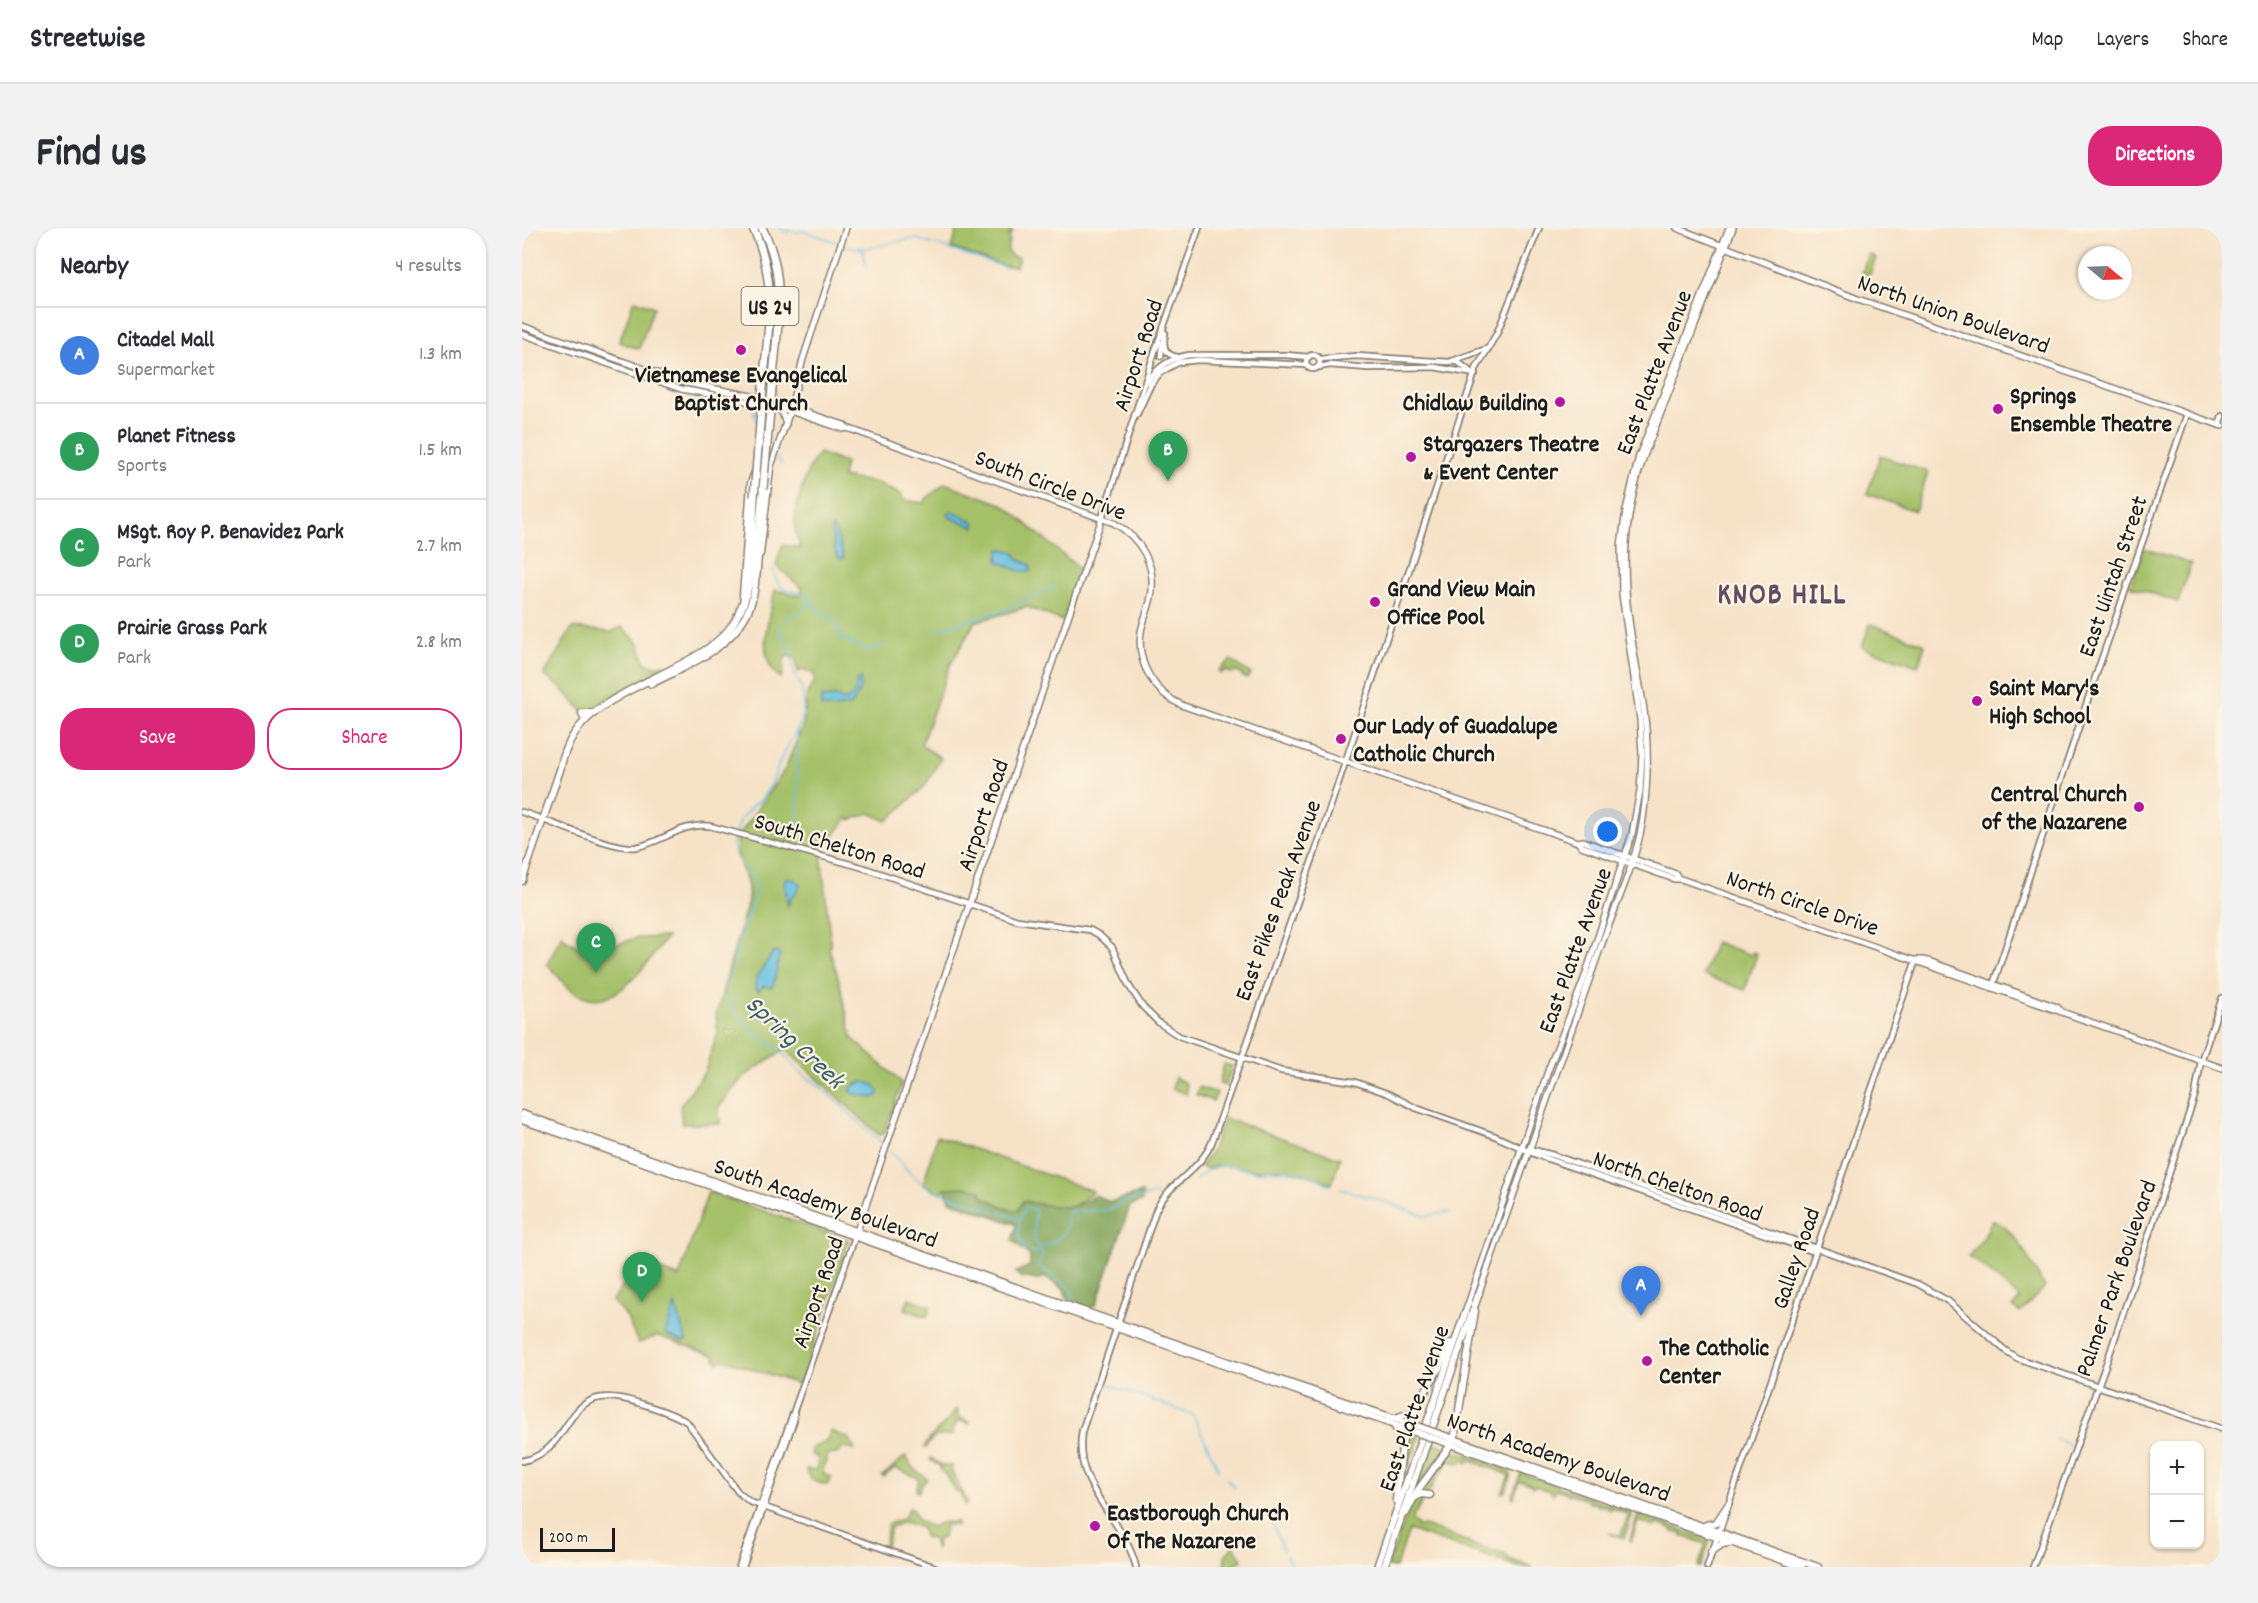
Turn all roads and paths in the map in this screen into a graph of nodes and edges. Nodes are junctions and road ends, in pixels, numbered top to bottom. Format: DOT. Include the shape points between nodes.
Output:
graph roads {
  1 [pos="753,228"];
  2 [pos="762,228"];
  3 [pos="846,228"];
  4 [pos="1199,228"];
  5 [pos="1539,228"];
  6 [pos="1677,228"];
  7 [pos="1731,228"];
  8 [pos="1724,246"];
  9 [pos="1167,322"];
  10 [pos="522,326"];
  11 [pos="1166,332"];
  12 [pos="522,334"];
  13 [pos="1157,348"];
  14 [pos="1489,348"];
  15 [pos="1161,356"];
  16 [pos="1310,356"];
  17 [pos="1178,357"];
  18 [pos="1320,359"];
  19 [pos="1449,362"];
  20 [pos="1307,365"];
  21 [pos="1166,366"];
  22 [pos="1317,368"];
  23 [pos="1473,373"];
  24 [pos="1144,387"];
  25 [pos="795,394"];
  26 [pos="775,404"];
  27 [pos="791,409"];
  28 [pos="2187,414"];
  29 [pos="1136,416"];
  30 [pos="2222,416"];
  31 [pos="786,424"];
  32 [pos="2220,425"];
  33 [pos="771,459"];
  34 [pos="757,468"];
  35 [pos="768,469"];
  36 [pos="1102,518"];
  37 [pos="1621,556"];
  38 [pos="1625,570"];
  39 [pos="756,575"];
  40 [pos="1621,579"];
  41 [pos="1626,590"];
  42 [pos="740,612"];
  43 [pos="1345,763"];
  44 [pos="561,767"];
  45 [pos="522,812"];
  46 [pos="543,819"];
  47 [pos="1625,859"];
  48 [pos="1632,861"];
  49 [pos="522,881"];
  50 [pos="970,904"];
  51 [pos="1916,960"];
  52 [pos="1992,987"];
  53 [pos="2222,998"];
  54 [pos="1240,1058"];
  55 [pos="2201,1061"];
  56 [pos="2222,1068"];
  57 [pos="522,1116"];
  58 [pos="1521,1147"];
  59 [pos="1528,1149"];
  60 [pos="856,1235"];
  61 [pos="1817,1249"];
  62 [pos="1479,1293"];
  63 [pos="1465,1313"];
  64 [pos="1116,1326"];
  65 [pos="2098,1385"];
  66 [pos="1413,1412"];
  67 [pos="1393,1421"];
  68 [pos="1457,1423"];
  69 [pos="1408,1426"];
  70 [pos="2222,1429"];
  71 [pos="1403,1438"];
  72 [pos="1449,1441"];
  73 [pos="1468,1447"];
  74 [pos="1444,1454"];
  75 [pos="522,1461"];
  76 [pos="1430,1495"];
  77 [pos="1411,1502"];
  78 [pos="1728,1505"];
  79 [pos="762,1507"];
  80 [pos="1699,1524"];
  81 [pos="1391,1526"];
  82 [pos="1396,1532"];
  83 [pos="1717,1534"];
  84 [pos="1734,1543"];
  85 [pos="1711,1552"];
  86 [pos="741,1567"];
  87 [pos="935,1567"];
  88 [pos="1136,1567"];
  89 [pos="1377,1567"];
  90 [pos="1384,1567"];
  91 [pos="1707,1567"];
  92 [pos="1802,1567"];
  93 [pos="1818,1567"];
  94 [pos="2033,1567"];
  1 -- 42 [label="highway, US 24, bridge" via="766,260 770,291 748,584"];
  2 -- 39 [label="highway, US 24, bridge" via="773,254 778,284"];
  3 -- 25 [label="main road"];
  4 -- 9 [label="main road, Airport Road"];
  5 -- 14 [label="main road, East Pikes Peak Avenue"];
  6 -- 8 [label="main road, North Union Boulevard"];
  7 -- 8 [label="main road, East Platte Avenue"];
  8 -- 28 [label="main road, North Union Boulevard" via="1858,299"];
  8 -- 37 [label="main road, East Platte Avenue" via="1637,462"];
  8 -- 38 [label="main road, East Platte Avenue" via="1639,471 1628,522"];
  9 -- 11 [label="main road"];
  9 -- 13 [label="main road, Airport Road"];
  10 -- 26 [label="main road" via="681,382"];
  11 -- 15 [label="main road"];
  11 -- 17 [label="main road" via="1165,351"];
  12 -- 26 [label="main road" via="681,389"];
  13 -- 15 [label="main road"];
  13 -- 24 [label="main road, Airport Road"];
  14 -- 19 [label="main road"];
  14 -- 23 [label="main road, East Pikes Peak Avenue"];
  15 -- 21 [label="main road"];
  16 -- 17 [label="main road"];
  16 -- 18 [label="main road"];
  16 -- 20 [label="main road"];
  17 -- 21 [label="main road"];
  18 -- 19 [label="main road"];
  18 -- 22 [label="main road"];
  19 -- 23 [label="main road" via="1458,362"];
  20 -- 21 [label="main road" via="1194,360"];
  20 -- 22 [label="main road"];
  21 -- 24 [label="main road" via="1154,373"];
  21 -- 29 [label="main road" via="1151,384"];
  22 -- 23 [label="main road" via="1434,367"];
  23 -- 43 [label="main road, East Pikes Peak Avenue"];
  24 -- 29 [label="main road, Airport Road"];
  25 -- 26 [label="main road"];
  25 -- 27 [label="main road"];
  26 -- 27 [label="main road, South Circle Drive"];
  26 -- 31 [label="main road"];
  27 -- 31 [label="main road"];
  27 -- 36 [label="main road, South Circle Drive"];
  28 -- 32 [label="main road, North Union Boulevard"];
  28 -- 52 [label="main road, East Uintah Street"];
  29 -- 36 [label="main road, Airport Road"];
  30 -- 32 [label="main road"];
  31 -- 33 [label="main road"];
  33 -- 34 [label="main road"];
  33 -- 35 [label="main road"];
  34 -- 42 [label="highway" via="751,483"];
  35 -- 39 [label="highway" via="765,526"];
  36 -- 43 [label="main road, South Circle Drive" via="1132,536 1148,560 1152,594 1140,645 1147,673 1160,691 1184,706"];
  36 -- 50 [label="main road, Airport Road"];
  37 -- 38 [label="main road"];
  37 -- 40 [label="main road, East Platte Avenue"];
  38 -- 41 [label="main road, East Platte Avenue"];
  39 -- 44 [label="highway, US 24" via="752,602 730,637 704,657 604,709 580,732"];
  40 -- 41 [label="main road"];
  40 -- 47 [label="main road, East Platte Avenue" via="1642,754 1638,808"];
  41 -- 48 [label="main road, East Platte Avenue" via="1647,748 1642,821"];
  42 -- 44 [label="highway, US 24" via="725,633 707,648 594,713 582,713 585,721 568,745"];
  43 -- 47 [label="main road, North Circle Drive"];
  43 -- 54 [label="main road, East Pikes Peak Avenue"];
  44 -- 46 [label="highway, US 24"];
  45 -- 46 [label="main road, South Chelton Road"];
  46 -- 49 [label="highway, US 24"];
  46 -- 50 [label="main road, South Chelton Road" via="626,847 698,825 730,831 861,867"];
  47 -- 48 [label="main road, North Circle Drive"];
  47 -- 58 [label="main road, East Platte Avenue"];
  48 -- 51 [label="main road, North Circle Drive"];
  48 -- 59 [label="main road, East Platte Avenue"];
  50 -- 54 [label="main road, South Chelton Road" via="1021,922 1080,927 1099,935 1115,951 1134,994 1159,1023 1183,1038"];
  50 -- 60 [label="main road, Airport Road"];
  51 -- 52 [label="main road, North Circle Drive"];
  51 -- 61 [label="main road, Galley Road"];
  52 -- 55 [label="main road, North Circle Drive"];
  53 -- 55 [label="main road, Palmer Park Boulevard"];
  54 -- 58 [label="main road, North Chelton Road" via="1293,1074 1356,1082"];
  54 -- 64 [label="main road, East Pikes Peak Avenue" via="1208,1151 1165,1194 1156,1210"];
  55 -- 56 [label="main road, North Circle Drive"];
  55 -- 65 [label="main road, Palmer Park Boulevard" via="2195,1095"];
  57 -- 60 [label="highway, South Academy Boulevard"];
  57 -- 60 [label="highway, South Academy Boulevard"];
  58 -- 59 [label="main road, North Chelton Road"];
  58 -- 63 [label="main road, East Platte Avenue"];
  59 -- 61 [label="main road, North Chelton Road"];
  59 -- 62 [label="main road, East Platte Avenue"];
  60 -- 64 [label="highway, South Academy Boulevard"];
  60 -- 79 [label="main road, Airport Road"];
  61 -- 65 [label="main road, North Chelton Road" via="1930,1289 2014,1356"];
  61 -- 78 [label="main road, Galley Road"];
  62 -- 68 [label="highway"];
  62 -- 82 [label="highway, East Platte Avenue"];
  63 -- 66 [label="highway"];
  63 -- 81 [label="highway, East Platte Avenue"];
  64 -- 67 [label="highway, North Academy Boulevard"];
  64 -- 88 [label="main road, East Pikes Peak Avenue" via="1082,1431 1080,1456 1086,1478"];
  65 -- 70 [label="main road, North Chelton Road"];
  65 -- 94 [label="main road, Palmer Park Boulevard"];
  66 -- 67 [label="highway"];
  66 -- 69 [label="highway"];
  67 -- 69 [label="highway, North Academy Boulevard"];
  67 -- 71 [label="highway"];
  68 -- 72 [label="highway"];
  68 -- 73 [label="highway"];
  69 -- 71 [label="highway"];
  69 -- 72 [label="highway, North Academy Boulevard, bridge"];
  71 -- 81 [label="highway"];
  72 -- 73 [label="highway, North Academy Boulevard"];
  72 -- 74 [label="highway"];
  73 -- 74 [label="highway"];
  73 -- 80 [label="highway, North Academy Boulevard"];
  73 -- 83 [label="highway, North Academy Boulevard" via="1660,1518"];
  74 -- 77 [label="highway"];
  75 -- 79 [label="main road" via="548,1449 581,1406 596,1398 615,1396 687,1422 738,1492"];
  76 -- 77 [label="highway" via="1419,1495"];
  77 -- 82 [label="highway"];
  78 -- 80 [label="highway" via="1715,1524"];
  78 -- 83 [label="main road, Galley Road"];
  79 -- 86 [label="main road, Airport Road"];
  79 -- 87 [label="main road"];
  80 -- 83 [label="highway, North Academy Boulevard"];
  81 -- 89 [label="highway, East Platte Avenue"];
  82 -- 90 [label="highway, East Platte Avenue"];
  83 -- 84 [label="highway, North Academy Boulevard"];
  83 -- 85 [label="main road, Galley Road"];
  83 -- 93 [label="highway, North Academy Boulevard"];
  84 -- 85 [label="highway" via="1722,1544"];
  84 -- 92 [label="highway, North Academy Boulevard"];
  85 -- 91 [label="main road, Galley Road"];
}
